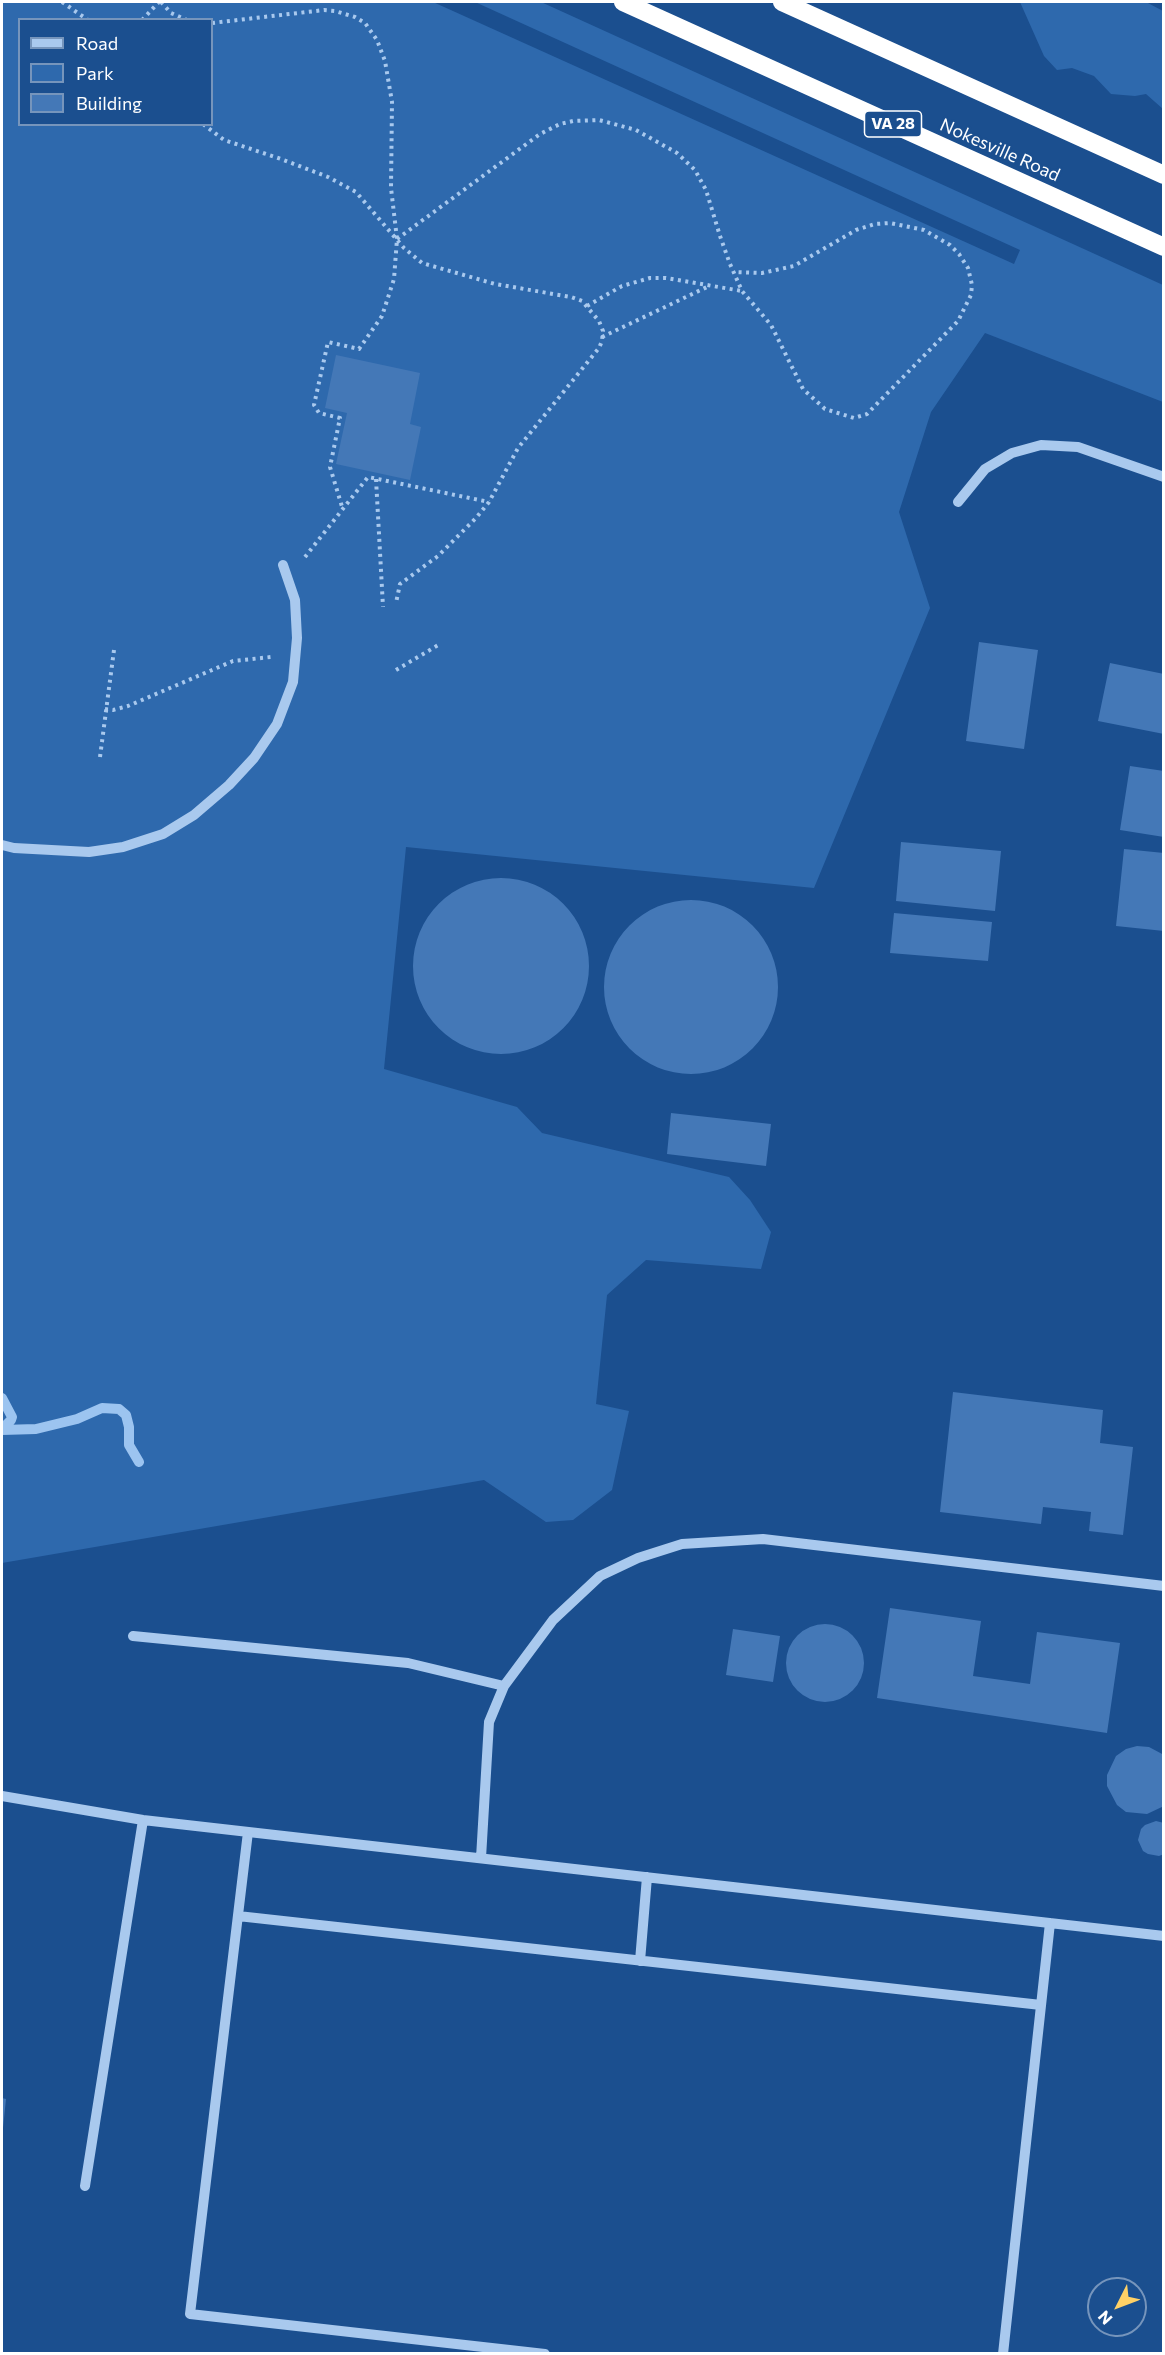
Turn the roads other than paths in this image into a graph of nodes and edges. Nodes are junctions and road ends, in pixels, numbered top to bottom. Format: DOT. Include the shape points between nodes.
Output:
graph roads {
  1 [pos="623,2"];
  2 [pos="782,2"];
  3 [pos="1164,175"];
  4 [pos="1164,247"];
  5 [pos="1164,477"];
  6 [pos="957,502"];
  7 [pos="283,565"];
  8 [pos="2,845"];
  9 [pos="1164,1586"];
  10 [pos="133,1636"];
  11 [pos="504,1686"];
  12 [pos="2,1796"];
  13 [pos="143,1820"];
  14 [pos="248,1832"];
  15 [pos="481,1858"];
  16 [pos="647,1877"];
  17 [pos="238,1916"];
  18 [pos="1050,1923"];
  19 [pos="1164,1936"];
  20 [pos="640,1960"];
  21 [pos="1041,2005"];
  22 [pos="85,2186"];
  23 [pos="545,2354"];
  24 [pos="1003,2354"];
  1 -- 4 [label="highway, Nokesville Road / VA 28"];
  2 -- 3 [label="highway"];
  5 -- 6 [label="lane" via="1078,447 1041,445 1012,453 985,469"];
  7 -- 8 [label="lane" via="295,600 293,682 277,724 229,785 194,815 163,834 123,848 89,852"];
  9 -- 11 [label="lane" via="763,1539 682,1544 600,1576 553,1620"];
  10 -- 11 [label="lane" via="408,1663"];
  11 -- 15 [label="lane" via="489,1722"];
  12 -- 13 [label="lane"];
  13 -- 14 [label="lane"];
  13 -- 22 [label="lane"];
  14 -- 15 [label="lane"];
  14 -- 17 [label="lane"];
  15 -- 16 [label="lane"];
  16 -- 18 [label="lane"];
  16 -- 20 [label="lane"];
  17 -- 20 [label="lane"];
  17 -- 23 [label="lane" via="190,2314"];
  18 -- 19 [label="lane"];
  18 -- 21 [label="lane"];
  20 -- 21 [label="lane"];
  21 -- 24 [label="lane"];
}
